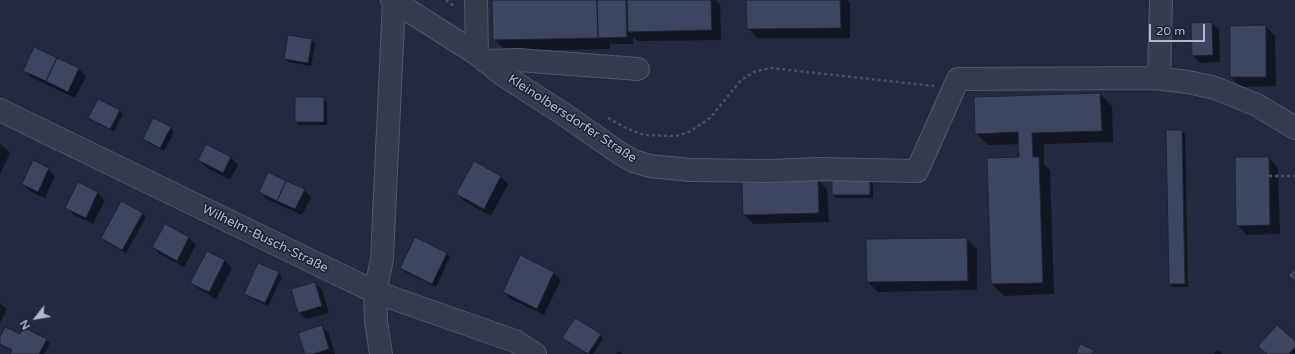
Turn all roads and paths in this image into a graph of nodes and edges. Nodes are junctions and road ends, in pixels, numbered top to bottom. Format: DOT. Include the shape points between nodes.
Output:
graph roads {
  1 [pos="393,0"];
  2 [pos="476,0"];
  3 [pos="1161,0"];
  4 [pos="481,57"];
  5 [pos="638,69"];
  6 [pos="1159,78"];
  7 [pos="954,88"];
  8 [pos="0,110"];
  9 [pos="606,117"];
  10 [pos="1295,128"];
  11 [pos="1269,176"];
  12 [pos="1295,176"];
  13 [pos="376,292"];
  14 [pos="381,354"];
  15 [pos="535,354"];
  1 -- 4 [label="street, Kleinolbersdorfer Straße"];
  1 -- 13 [label="street, Kleinolbersdorfer Straße" via="382,259"];
  2 -- 4 [label="street"];
  3 -- 6 [label="street"];
  4 -- 5 [label="street"];
  4 -- 7 [label="street, Kleinolbersdorfer Straße" via="503,75 618,152 650,166 690,170 917,171"];
  6 -- 7 [label="street" via="958,79"];
  6 -- 10 [label="street" via="1215,88 1257,105"];
  7 -- 9 [label="path" via="771,68 756,71 741,80 710,118 688,132 676,136 644,135"];
  8 -- 13 [label="street, Wilhelm-Busch-Straße"];
  11 -- 12 [label="path"];
  13 -- 14 [label="street, Kleinolbersdorfer Straße" via="376,322"];
  13 -- 15 [label="street, Wilhelm-Busch-Straße" via="515,341"];
}
